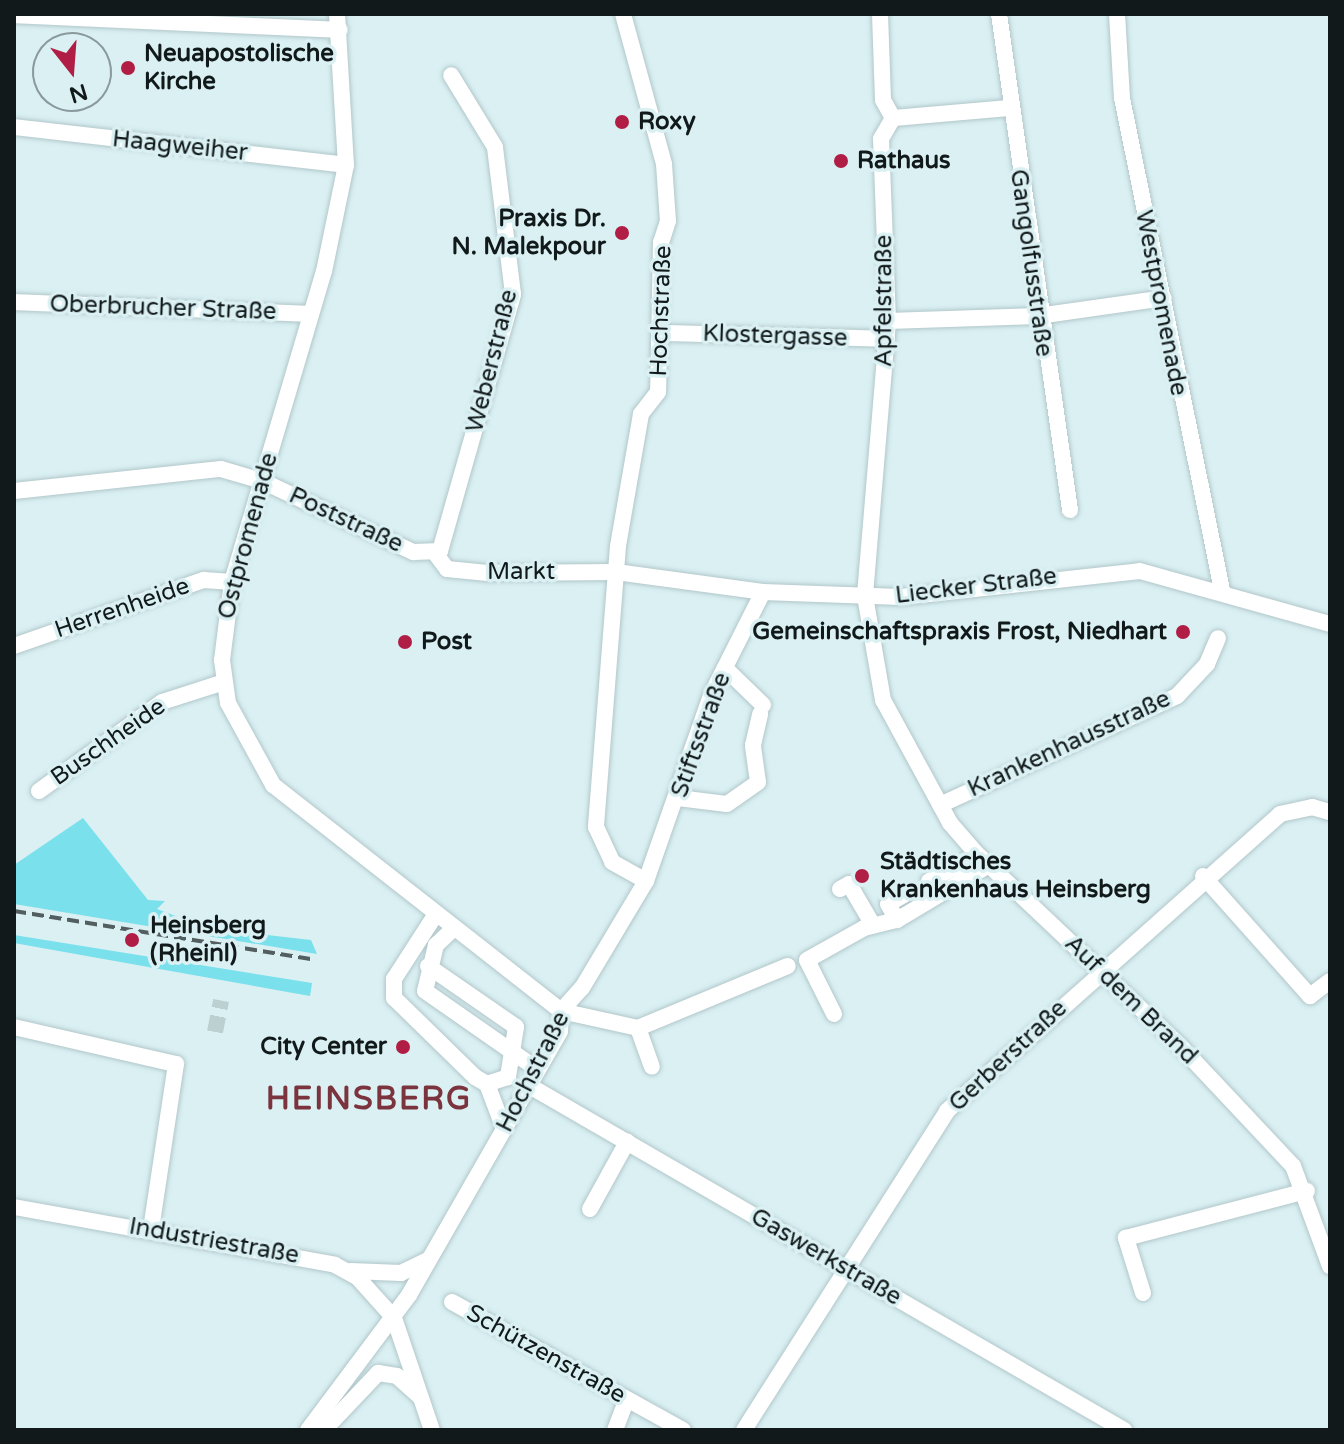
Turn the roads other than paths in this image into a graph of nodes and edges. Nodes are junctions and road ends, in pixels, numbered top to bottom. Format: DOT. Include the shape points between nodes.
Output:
graph roads {
  1 [pos="880,14"];
  2 [pos="999,14"];
  3 [pos="1117,14"];
  4 [pos="14,15"];
  5 [pos="629,15"];
  6 [pos="142,18"];
  7 [pos="338,22"];
  8 [pos="451,75"];
  9 [pos="1010,108"];
  10 [pos="893,118"];
  11 [pos="14,127"];
  12 [pos="346,165"];
  13 [pos="1164,298"];
  14 [pos="14,302"];
  15 [pos="311,314"];
  16 [pos="1038,316"];
  17 [pos="888,321"];
  18 [pos="664,333"];
  19 [pos="887,339"];
  20 [pos="262,481"];
  21 [pos="14,491"];
  22 [pos="1070,510"];
  23 [pos="433,553"];
  24 [pos="616,572"];
  25 [pos="232,582"];
  26 [pos="1222,590"];
  27 [pos="763,592"];
  28 [pos="865,596"];
  29 [pos="1326,628"];
  30 [pos="1218,638"];
  31 [pos="14,646"];
  32 [pos="725,668"];
  33 [pos="224,682"];
  34 [pos="39,791"];
  35 [pos="678,798"];
  36 [pos="940,805"];
  37 [pos="1330,812"];
  38 [pos="984,860"];
  39 [pos="1203,876"];
  40 [pos="646,881"];
  41 [pos="929,881"];
  42 [pos="840,889"];
  43 [pos="905,894"];
  44 [pos="434,917"];
  45 [pos="897,920"];
  46 [pos="873,925"];
  47 [pos="451,931"];
  48 [pos="788,966"];
  49 [pos="1100,971"];
  50 [pos="1330,981"];
  51 [pos="561,1011"];
  52 [pos="834,1014"];
  53 [pos="14,1027"];
  54 [pos="638,1028"];
  55 [pos="516,1048"];
  56 [pos="652,1067"];
  57 [pos="537,1069"];
  58 [pos="487,1084"];
  59 [pos="535,1089"];
  60 [pos="504,1129"];
  61 [pos="627,1142"];
  62 [pos="1307,1191"];
  63 [pos="14,1207"];
  64 [pos="590,1209"];
  65 [pos="151,1229"];
  66 [pos="430,1259"];
  67 [pos="1330,1263"];
  68 [pos="335,1265"];
  69 [pos="845,1268"];
  70 [pos="1143,1293"];
  71 [pos="452,1302"];
  72 [pos="394,1318"];
  73 [pos="627,1399"];
  74 [pos="424,1402"];
  75 [pos="308,1430"];
  76 [pos="324,1430"];
  77 [pos="432,1430"];
  78 [pos="615,1430"];
  79 [pos="683,1430"];
  80 [pos="744,1430"];
  81 [pos="1124,1430"];
  1 -- 10 [label="street" via="883,100"];
  2 -- 9 [label="street, Gangolfusstraße"];
  3 -- 13 [label="street, Westpromenade" via="1122,98"];
  4 -- 6 [label="street"];
  5 -- 18 [label="street, Hochstraße" via="664,164 668,221 658,318"];
  6 -- 7 [label="street"];
  7 -- 12 [label="street, Ostpromenade"];
  8 -- 23 [label="street, Weberstraße" via="495,147 513,294 447,536"];
  9 -- 10 [label="street"];
  9 -- 16 [label="street, Gangolfusstraße"];
  10 -- 17 [label="street, Apfelstraße" via="881,139"];
  11 -- 12 [label="street, Haagweiher"];
  12 -- 15 [label="street, Ostpromenade"];
  13 -- 16 [label="street"];
  13 -- 26 [label="street, Westpromenade"];
  14 -- 15 [label="street, Oberbrucher Straße"];
  15 -- 20 [label="street, Ostpromenade"];
  16 -- 17 [label="street"];
  16 -- 22 [label="street, Gangolfusstraße"];
  17 -- 19 [label="street, Apfelstraße"];
  18 -- 19 [label="street, Klostergasse"];
  18 -- 24 [label="street, Hochstraße" via="658,392 641,414"];
  19 -- 28 [label="street, Apfelstraße"];
  20 -- 21 [label="street, Poststraße" via="187,468"];
  20 -- 23 [label="street, Poststraße" via="407,549"];
  20 -- 25 [label="street, Ostpromenade"];
  23 -- 24 [label="street, Markt" via="447,569"];
  24 -- 27 [label="street, Liecker Straße"];
  24 -- 40 [label="street, Hochstraße" via="602,653 596,827 612,862"];
  25 -- 31 [label="street, Herrenheide" via="204,580"];
  25 -- 33 [label="street, Ostpromenade"];
  26 -- 28 [label="street, Liecker Straße" via="1105,570"];
  26 -- 29 [label="street, Liecker Straße"];
  27 -- 28 [label="street, Liecker Straße"];
  27 -- 32 [label="street, Stiftsstraße"];
  28 -- 36 [label="street, Auf dem Brand" via="883,700"];
  30 -- 36 [label="street, Krankenhausstraße" via="1207,664 1177,696 1003,783"];
  32 -- 35 [label="street, Stiftsstraße"];
  32 -- 35 [label="street" via="761,710 753,745 758,782 727,804"];
  33 -- 34 [label="street, Buschheide" via="162,702"];
  33 -- 44 [label="street, Ostpromenade" via="243,743 273,785"];
  35 -- 40 [label="street, Stiftsstraße"];
  36 -- 38 [label="street, Auf dem Brand"];
  37 -- 39 [label="street, Gerberstraße" via="1312,807 1280,814"];
  38 -- 41 [label="street"];
  38 -- 45 [label="street"];
  38 -- 49 [label="street, Auf dem Brand" via="1016,882"];
  39 -- 49 [label="street, Gerberstraße"];
  39 -- 50 [label="street" via="1310,996"];
  40 -- 51 [label="street, Hochstraße" via="582,988"];
  42 -- 46 [label="street" via="849,884"];
  43 -- 45 [label="street" via="888,904"];
  44 -- 47 [label="street, Ostpromenade"];
  44 -- 58 [label="street" via="394,979 394,998"];
  45 -- 46 [label="street"];
  46 -- 52 [label="street" via="807,960"];
  47 -- 51 [label="street, Ostpromenade"];
  47 -- 55 [label="street" via="428,966 511,1020"];
  48 -- 54 [label="street"];
  49 -- 62 [label="street, Auf dem Brand" via="1263,1134"];
  49 -- 69 [label="street, Gerberstraße" via="947,1111"];
  51 -- 54 [label="street"];
  51 -- 57 [label="street, Hochstraße" via="560,1031"];
  53 -- 65 [label="street" via="176,1064"];
  54 -- 56 [label="street"];
  55 -- 57 [label="street"];
  55 -- 58 [label="street" via="508,1077"];
  57 -- 59 [label="street, Hochstraße"];
  58 -- 60 [label="street"];
  59 -- 60 [label="street, Hochstraße"];
  59 -- 61 [label="street, Gaswerkstraße"];
  60 -- 66 [label="street, Hochstraße"];
  61 -- 64 [label="street"];
  61 -- 69 [label="street, Gaswerkstraße"];
  62 -- 67 [label="street, Auf dem Brand"];
  62 -- 70 [label="street" via="1126,1238"];
  63 -- 65 [label="street, Industriestraße"];
  65 -- 68 [label="street, Industriestraße"];
  66 -- 68 [label="street" via="384,1276"];
  66 -- 72 [label="street, Hochstraße"];
  68 -- 72 [label="street, Industriestraße" via="365,1284"];
  69 -- 80 [label="street, Gerberstraße"];
  69 -- 81 [label="street, Gaswerkstraße"];
  71 -- 73 [label="street, Schützenstraße"];
  72 -- 74 [label="street"];
  72 -- 75 [label="street, Hochstraße"];
  73 -- 78 [label="street"];
  73 -- 79 [label="street, Schützenstraße"];
  74 -- 76 [label="street" via="397,1376 378,1373"];
  74 -- 77 [label="street"];
}
